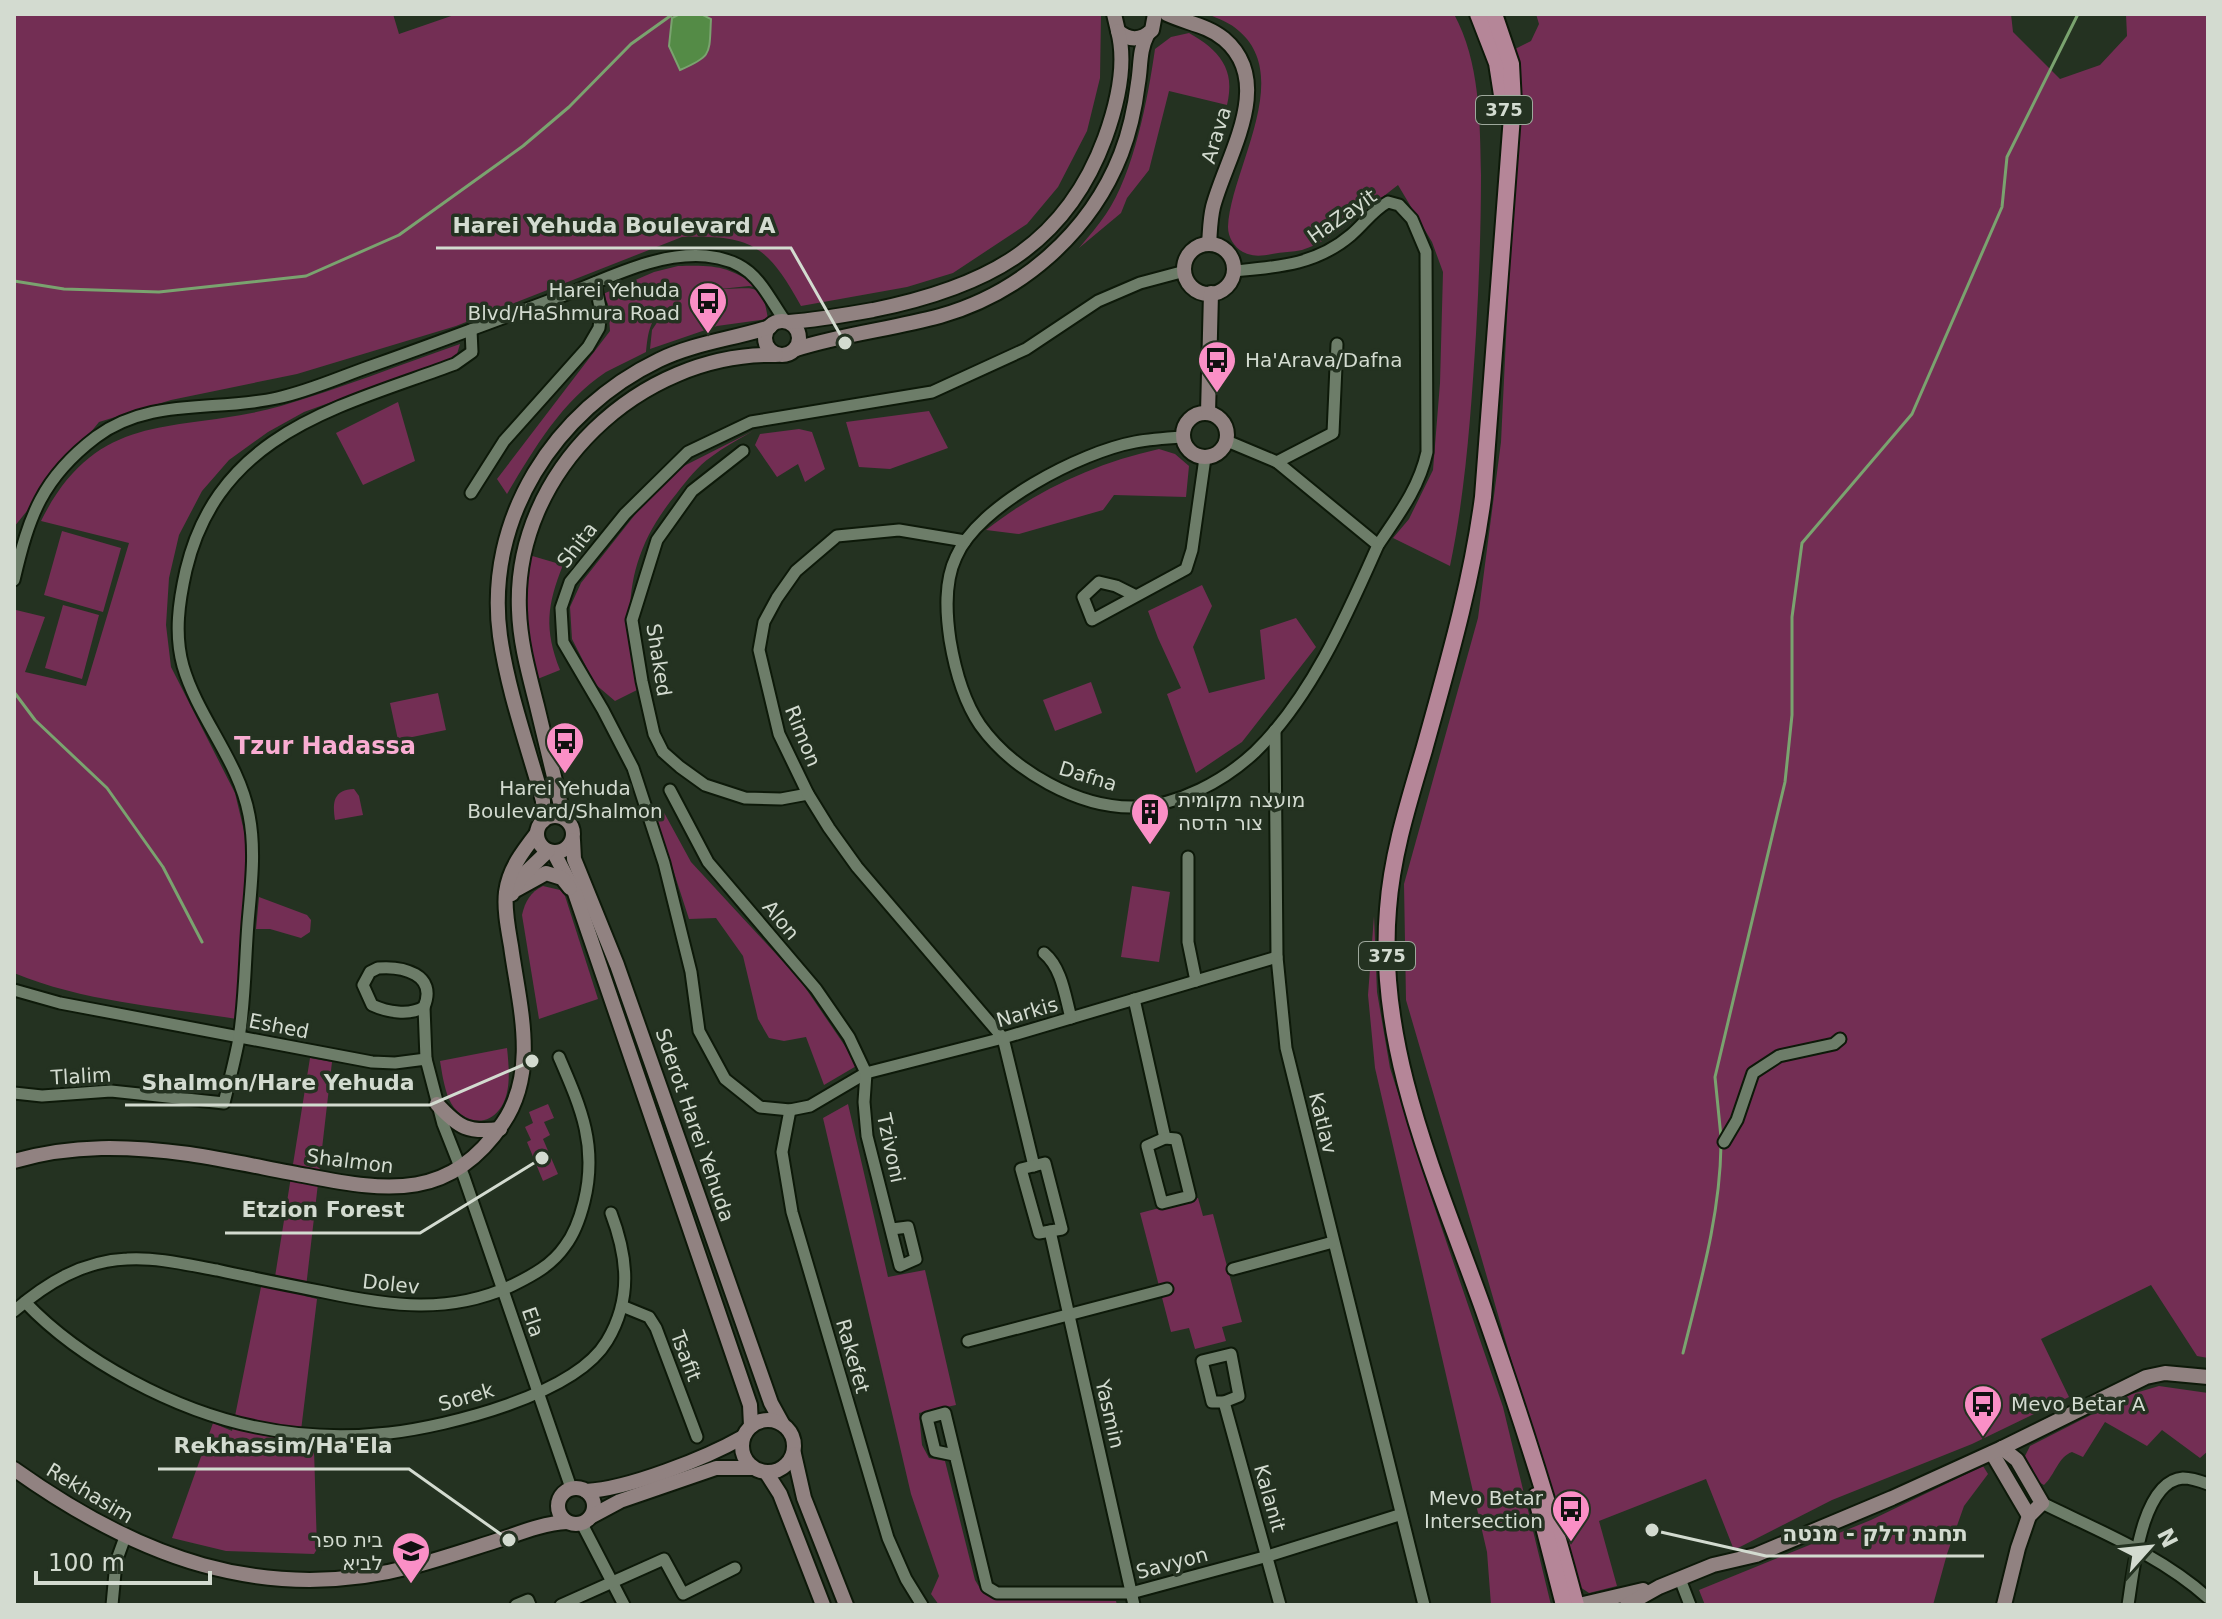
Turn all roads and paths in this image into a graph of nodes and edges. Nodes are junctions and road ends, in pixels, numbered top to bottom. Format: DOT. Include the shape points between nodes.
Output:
graph roads {
  1 [pos="1114,14"];
  2 [pos="1155,14"];
  3 [pos="1167,14"];
  4 [pos="1478,14"];
  5 [pos="1494,14"];
  6 [pos="1185,20"];
  7 [pos="1118,31"];
  8 [pos="1150,33"];
  9 [pos="1505,210"];
  10 [pos="1209,244"];
  11 [pos="1185,271"];
  12 [pos="1234,271"];
  13 [pos="595,283"];
  14 [pos="1211,293"];
  15 [pos="779,324"];
  16 [pos="471,330"];
  17 [pos="1337,344"];
  18 [pos="796,349"];
  19 [pos="776,355"];
  20 [pos="1208,413"];
  21 [pos="1183,437"];
  22 [pos="1227,441"];
  23 [pos="743,451"];
  24 [pos="1205,458"];
  25 [pos="1277,462"];
  26 [pos="471,493"];
  27 [pos="965,541"];
  28 [pos="1378,545"];
  29 [pos="14,580"];
  30 [pos="1136,596"];
  31 [pos="1275,730"];
  32 [pos="670,790"];
  33 [pos="808,794"];
  34 [pos="564,818"];
  35 [pos="540,827"];
  36 [pos="573,840"];
  37 [pos="551,852"];
  38 [pos="1188,857"];
  39 [pos="513,891"];
  40 [pos="575,893"];
  41 [pos="507,922"];
  42 [pos="1044,953"];
  43 [pos="1277,957"];
  44 [pos="1196,981"];
  45 [pos="14,990"];
  46 [pos="1134,999"];
  47 [pos="424,1007"];
  48 [pos="410,1013"];
  49 [pos="1071,1018"];
  50 [pos="425,1031"];
  51 [pos="239,1037"];
  52 [pos="1003,1038"];
  53 [pos="1840,1039"];
  54 [pos="559,1057"];
  55 [pos="426,1059"];
  56 [pos="866,1073"];
  57 [pos="14,1093"];
  58 [pos="437,1104"];
  59 [pos="790,1110"];
  60 [pos="500,1129"];
  61 [pos="1165,1138"];
  62 [pos="1724,1142"];
  63 [pos="14,1161"];
  64 [pos="1034,1166"];
  65 [pos="461,1168"];
  66 [pos="611,1213"];
  67 [pos="892,1229"];
  68 [pos="1050,1231"];
  69 [pos="1333,1242"];
  70 [pos="1233,1269"];
  71 [pos="1167,1289"];
  72 [pos="503,1290"];
  73 [pos="25,1302"];
  74 [pos="622,1306"];
  75 [pos="14,1311"];
  76 [pos="1069,1315"];
  77 [pos="1488,1321"];
  78 [pos="968,1341"];
  79 [pos="2208,1377"];
  80 [pos="538,1393"];
  81 [pos="1224,1402"];
  82 [pos="782,1423"];
  83 [pos="747,1432"];
  84 [pos="697,1437"];
  85 [pos="1997,1451"];
  86 [pos="794,1454"];
  87 [pos="954,1455"];
  88 [pos="14,1469"];
  89 [pos="760,1470"];
  90 [pos="2208,1484"];
  91 [pos="579,1490"];
  92 [pos="2042,1503"];
  93 [pos="557,1505"];
  94 [pos="1399,1515"];
  95 [pos="2029,1516"];
  96 [pos="587,1520"];
  97 [pos="567,1522"];
  98 [pos="521,1532"];
  99 [pos="125,1537"];
  100 [pos="2137,1550"];
  101 [pos="1268,1556"];
  102 [pos="735,1568"];
  103 [pos="1680,1579"];
  104 [pos="611,1581"];
  105 [pos="1659,1587"];
  106 [pos="2208,1598"];
  107 [pos="1132,1599"];
  108 [pos="112,1605"];
  109 [pos="516,1605"];
  110 [pos="530,1605"];
  111 [pos="561,1605"];
  112 [pos="624,1605"];
  113 [pos="823,1605"];
  114 [pos="846,1605"];
  115 [pos="922,1605"];
  116 [pos="1280,1605"];
  117 [pos="1424,1605"];
  118 [pos="1564,1605"];
  119 [pos="1577,1605"];
  120 [pos="1627,1605"];
  121 [pos="1690,1605"];
  122 [pos="2004,1605"];
  123 [pos="2128,1605"];
  1 -- 7 [label="street, Sderot Harei Yehuda"];
  2 -- 8 [label="street"];
  3 -- 6 [label="street, Arava"];
  4 -- 9 [label="main road, 375" via="1503,96"];
  5 -- 9 [label="main road, 375" via="1513,79"];
  6 -- 8 [label="street"];
  6 -- 10 [label="street, Arava" via="1227,41 1247,85 1245,115 1213,208"];
  7 -- 8 [label="street" via="1133,39"];
  7 -- 15 [label="street, Sderot Harei Yehuda" via="1119,86 1102,147 1075,196 1031,245 1004,266 944,293"];
  8 -- 18 [label="street" via="1141,46 1133,115 1113,172 1078,227 1045,261 1015,283 951,313"];
  9 -- 77 [label="main road, 375" via="1479,524 1400,837 1387,936 1391,1010 1404,1076"];
  10 -- 11 [label="street" via="1188,255"];
  10 -- 12 [label="street" via="1230,255"];
  11 -- 14 [label="street" via="1190,285"];
  11 -- 59 [label="street, Shita" via="1098,301 1026,349 932,392 751,422 688,452 625,514 570,582 561,608 563,642 633,768 678,917 699,1031 725,1079 760,1107"];
  12 -- 14 [label="street" via="1224,289"];
  12 -- 28 [label="street, HaZayit" via="1309,261 1350,236 1388,202 1412,219 1426,252 1427,452 1412,495"];
  13 -- 15 [label="street" via="661,259 726,260 758,278"];
  13 -- 16 [label="street"];
  13 -- 26 [label="street" via="601,312 588,347 504,441"];
  14 -- 20 [label="street"];
  15 -- 18 [label="street" via="799,334"];
  15 -- 19 [label="street" via="765,342"];
  15 -- 35 [label="street, Sderot Harei Yehuda" via="683,350 632,374 564,431 525,487 504,548 498,610 504,657 543,801"];
  16 -- 29 [label="street" via="278,398 156,410 121,422 69,460 52,480 24,536"];
  16 -- 51 [label="street" via="472,352 455,364 327,411 245,462 212,507 189,558 178,611 182,663 239,780 252,829"];
  17 -- 25 [label="street" via="1333,433"];
  18 -- 19 [label="street"];
  19 -- 34 [label="street, Sderot Harei Yehuda" via="698,366 643,392 579,445 543,497 524,553 519,609 524,653"];
  20 -- 21 [label="street" via="1190,419"];
  20 -- 22 [label="street" via="1221,420"];
  21 -- 24 [label="street" via="1188,449"];
  21 -- 27 [label="street, Dafna" via="1133,442 1042,479 1004,503"];
  22 -- 24 [label="street" via="1219,453"];
  22 -- 25 [label="street"];
  23 -- 33 [label="street, Shaked" via="692,491 657,540 632,620 642,681 663,752 705,785 745,798"];
  24 -- 30 [label="street" via="1186,569"];
  25 -- 28 [label="street"];
  27 -- 31 [label="street, Dafna" via="947,590 953,659 963,694 1007,756 1037,777 1105,803 1135,807 1171,801 1231,770"];
  27 -- 33 [label="street, Rimon" via="899,530 837,536 796,571 777,598 764,622 759,650 779,734"];
  28 -- 31 [label="street, Dafna" via="1345,620"];
  31 -- 43 [label="street, Katlav"];
  32 -- 56 [label="street, Alon" via="708,862 816,989"];
  33 -- 52 [label="street, Rimon" via="857,867"];
  34 -- 35 [label="street" via="553,816"];
  34 -- 36 [label="street, Sderot Harei Yehuda"];
  35 -- 37 [label="street, Sderot Harei Yehuda" via="540,844"];
  35 -- 41 [label="street, Shalmon" via="511,875"];
  36 -- 37 [label="street" via="566,849"];
  36 -- 82 [label="street, Sderot Harei Yehuda" via="574,859"];
  37 -- 39 [label="street, Shalmon" via="530,866"];
  37 -- 40 [label="street, Sderot Harei Yehuda"];
  38 -- 44 [label="street" via="1188,942"];
  39 -- 40 [label="street" via="546,873 562,878"];
  39 -- 41 [label="street, Shalmon"];
  40 -- 83 [label="street, Sderot Harei Yehuda" via="750,1405"];
  41 -- 60 [label="street, Shalmon" via="524,1072"];
  42 -- 49 [label="street" via="1057,970"];
  43 -- 44 [label="street, Narkis"];
  43 -- 69 [label="street, Katlav" via="1286,1048"];
  44 -- 46 [label="street, Narkis"];
  45 -- 51 [label="street, Eshed"];
  46 -- 49 [label="street, Narkis"];
  46 -- 61 [label="street"];
  47 -- 48 [label="street"];
  47 -- 48 [label="street" via="426,988 419,975 386,968 370,972 363,985 372,1005"];
  47 -- 50 [label="street"];
  48 -- 50 [label="street"];
  49 -- 52 [label="street, Narkis"];
  50 -- 55 [label="street"];
  51 -- 55 [label="street, Eshed" via="372,1062"];
  51 -- 57 [label="street, Tlalim" via="224,1103 111,1091"];
  52 -- 56 [label="street, Narkis"];
  52 -- 64 [label="street, Yasmin"];
  53 -- 62 [label="street" via="1779,1056 1753,1073"];
  54 -- 72 [label="street, Dolev" via="588,1136 586,1193 573,1236 559,1255"];
  55 -- 58 [label="street"];
  56 -- 59 [label="street" via="810,1106"];
  56 -- 67 [label="street, Tzivoni" via="867,1136"];
  58 -- 60 [label="street" via="465,1129"];
  58 -- 65 [label="street"];
  59 -- 115 [label="street, Rakefet" via="782,1152 792,1212 888,1538"];
  60 -- 65 [label="street, Shalmon"];
  61 -- 61 [label="street" via="1147,1146 1162,1203 1190,1196 1176,1139"];
  63 -- 65 [label="street, Shalmon" via="73,1148 136,1148 377,1188 440,1179"];
  64 -- 68 [label="street, Yasmin" via="1021,1169 1039,1233"];
  64 -- 68 [label="street, Yasmin" via="1045,1163 1062,1229"];
  65 -- 72 [label="street, Ela"];
  66 -- 74 [label="street, Sorek" via="625,1265"];
  68 -- 76 [label="street, Yasmin"];
  69 -- 70 [label="street"];
  69 -- 94 [label="street, Katlav"];
  71 -- 76 [label="street"];
  72 -- 73 [label="street, Dolev" via="455,1304 410,1307 195,1266 128,1259 72,1272"];
  72 -- 80 [label="street, Ela"];
  73 -- 75 [label="street, Dolev"];
  73 -- 80 [label="street, Sorek" via="58,1333 134,1380 213,1416 258,1428 306,1435 390,1433"];
  74 -- 80 [label="street, Sorek" via="606,1343 591,1361"];
  74 -- 84 [label="street, Tsafit" via="649,1317 656,1328"];
  76 -- 78 [label="street"];
  76 -- 107 [label="street, Yasmin"];
  77 -- 118 [label="main road, 375"];
  77 -- 119 [label="main road, 375" via="1529,1438"];
  79 -- 85 [label="street" via="2146,1377"];
  80 -- 91 [label="street, Ela"];
  81 -- 81 [label="street, Kalanit" via="1239,1396 1231,1354 1202,1361 1212,1402"];
  81 -- 101 [label="street, Kalanit"];
  82 -- 83 [label="street" via="769,1419"];
  82 -- 86 [label="street" via="792,1433"];
  83 -- 89 [label="street" via="742,1451"];
  83 -- 91 [label="street" via="716,1452 630,1482"];
  85 -- 92 [label="street" via="2017,1460"];
  85 -- 95 [label="street"];
  85 -- 103 [label="street" via="1756,1555"];
  86 -- 89 [label="street" via="780,1470"];
  86 -- 114 [label="street" via="804,1498"];
  87 -- 107 [label="street, Savyon" via="987,1587 997,1593"];
  88 -- 99 [label="street, Rekhasim"];
  89 -- 96 [label="street" via="716,1468 620,1501"];
  89 -- 113 [label="street" via="780,1494"];
  90 -- 100 [label="street" via="2181,1478 2164,1487 2150,1508"];
  91 -- 93 [label="street" via="562,1493"];
  91 -- 96 [label="street" via="594,1501"];
  92 -- 95 [label="street"];
  92 -- 100 [label="street"];
  93 -- 97 [label="street"];
  93 -- 98 [label="street, Rekhasim"];
  94 -- 101 [label="street, Savyon"];
  94 -- 117 [label="street, Katlav"];
  95 -- 122 [label="street"];
  96 -- 97 [label="street"];
  96 -- 104 [label="street"];
  97 -- 98 [label="street, Rekhasim"];
  98 -- 99 [label="street, Rekhasim" via="394,1571 300,1580 217,1570"];
  99 -- 108 [label="street" via="116,1562"];
  100 -- 106 [label="street"];
  100 -- 123 [label="street"];
  101 -- 107 [label="street, Savyon"];
  101 -- 116 [label="street, Kalanit"];
  102 -- 104 [label="street" via="683,1594 664,1559"];
  103 -- 105 [label="street"];
  103 -- 121 [label="street"];
  104 -- 111 [label="street"];
  104 -- 112 [label="street"];
  105 -- 119 [label="street"];
  105 -- 120 [label="street"];
  109 -- 110 [label="street" via="528,1600"];
}
